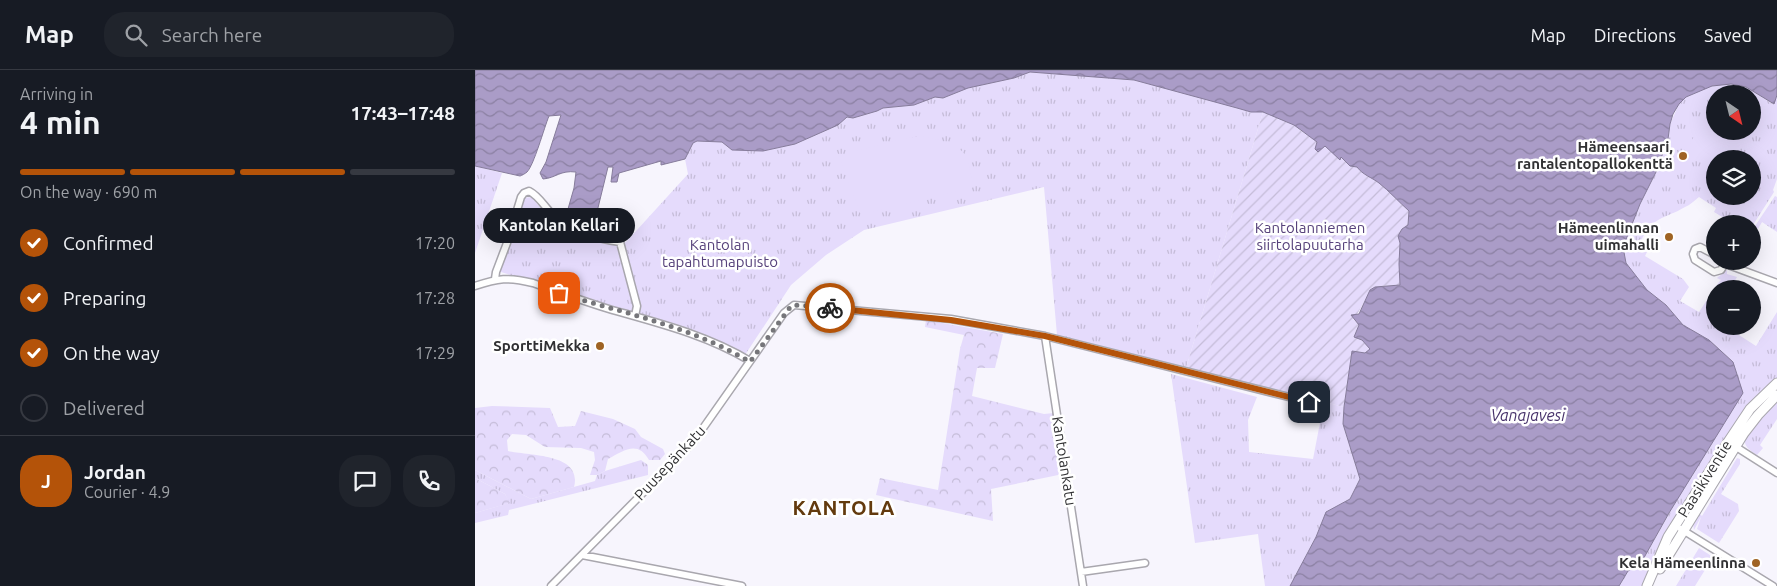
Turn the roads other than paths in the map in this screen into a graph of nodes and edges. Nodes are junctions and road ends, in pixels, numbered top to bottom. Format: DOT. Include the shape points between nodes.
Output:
graph roads {
  1 [pos="1706,249"];
  2 [pos="1706,268"];
  3 [pos="1742,270"];
  4 [pos="495,279"];
  5 [pos="1777,283"];
  6 [pos="475,286"];
  7 [pos="635,316"];
  8 [pos="1045,336"];
  9 [pos="750,362"];
  10 [pos="1777,383"];
  11 [pos="1777,395"];
  12 [pos="1309,402"];
  13 [pos="1728,442"];
  14 [pos="1736,447"];
  15 [pos="1777,473"];
  16 [pos="1680,528"];
  17 [pos="582,555"];
  18 [pos="1145,563"];
  19 [pos="1081,572"];
  20 [pos="551,586"];
  21 [pos="742,586"];
  22 [pos="1083,586"];
  23 [pos="1648,586"];
  24 [pos="1773,586"];
  1 -- 2 [label="street" via="1702,247 1693,253 1693,257"];
  3 -- 5 [label="street"];
  4 -- 6 [label="street"];
  4 -- 7 [label="street" via="527,281"];
  4 -- 7 [label="street" via="521,197 529,192 566,225 620,242 637,306"];
  7 -- 9 [label="street" via="705,339"];
  8 -- 9 [label="street, Puusepänkatu" via="951,320 793,305"];
  8 -- 12 [label="street"];
  8 -- 19 [label="street, Kantolankatu"];
  9 -- 17 [label="street, Puusepänkatu" via="694,441"];
  10 -- 13 [label="main road, Paasikiventie" via="1750,409"];
  11 -- 14 [label="main road, Paasikiventie" via="1754,419"];
  13 -- 14 [label="street"];
  13 -- 16 [label="main road, Paasikiventie"];
  14 -- 15 [label="street"];
  14 -- 16 [label="main road, Paasikiventie"];
  16 -- 23 [label="main road, Paasikiventie"];
  16 -- 24 [label="street"];
  17 -- 20 [label="street, Puusepänkatu"];
  17 -- 21 [label="street"];
  18 -- 19 [label="street"];
  19 -- 22 [label="street, Kantolankatu"];
}
